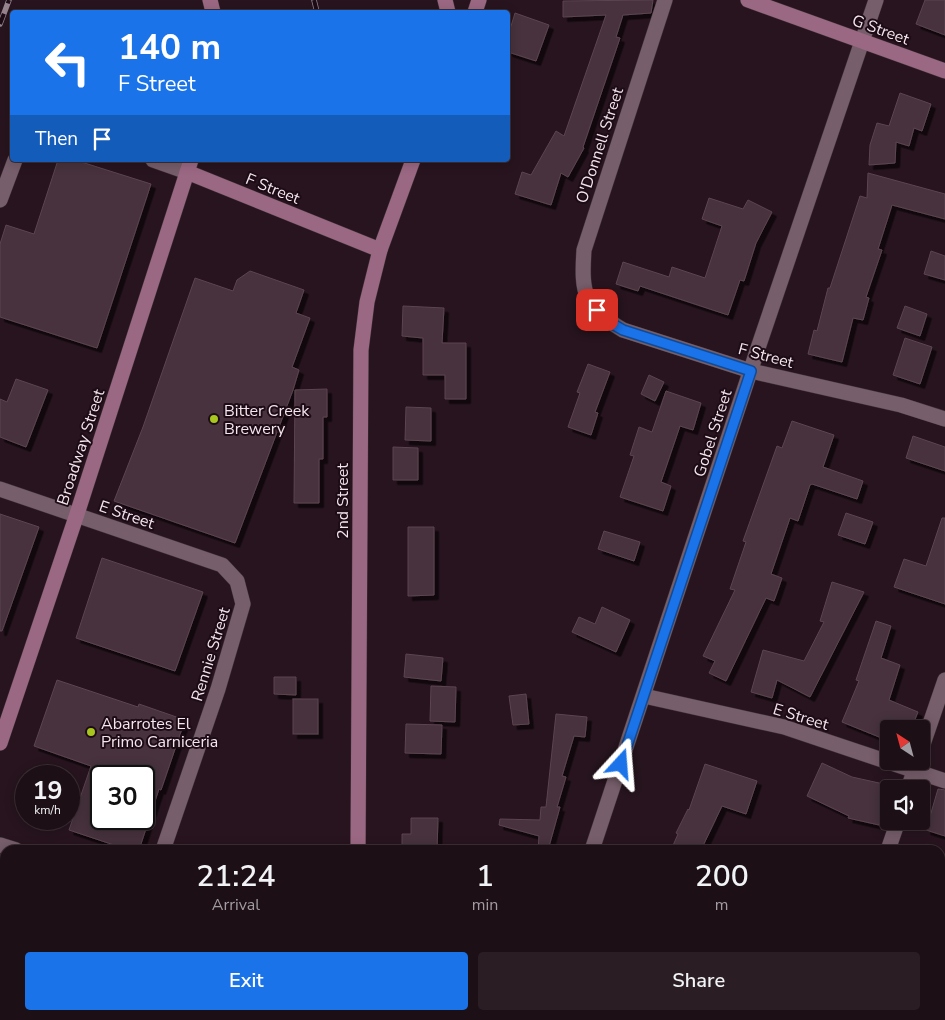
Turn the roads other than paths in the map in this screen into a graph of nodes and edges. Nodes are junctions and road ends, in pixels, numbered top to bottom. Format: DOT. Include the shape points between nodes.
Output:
graph roads {
  1 [pos="665,0"];
  2 [pos="748,0"];
  3 [pos="876,0"];
  4 [pos="862,40"];
  5 [pos="945,71"];
  6 [pos="14,162"];
  7 [pos="164,162"];
  8 [pos="412,162"];
  9 [pos="189,166"];
  10 [pos="0,200"];
  11 [pos="380,250"];
  12 [pos="589,302"];
  13 [pos="751,371"];
  14 [pos="945,419"];
  15 [pos="0,489"];
  16 [pos="77,514"];
  17 [pos="237,581"];
  18 [pos="945,680"];
  19 [pos="644,696"];
  20 [pos="930,724"];
  21 [pos="0,743"];
  22 [pos="880,755"];
  23 [pos="924,770"];
  24 [pos="945,781"];
  25 [pos="895,830"];
  26 [pos="165,845"];
  27 [pos="358,845"];
  28 [pos="594,845"];
  29 [pos="890,845"];
  1 -- 12 [label="street, O'Donnell Street" via="584,250 582,278"];
  2 -- 4 [label="street, G Street"];
  3 -- 4 [label="street, Gobel Street"];
  4 -- 5 [label="street, G Street"];
  4 -- 13 [label="street, Gobel Street"];
  6 -- 10 [label="street"];
  7 -- 9 [label="street, F Street"];
  8 -- 11 [label="street, 2nd Street"];
  9 -- 11 [label="street, F Street"];
  9 -- 16 [label="street, Broadway Street"];
  11 -- 27 [label="street, 2nd Street" via="367,302 361,350"];
  12 -- 13 [label="street, F Street" via="604,319 623,330"];
  13 -- 14 [label="street, F Street" via="901,405"];
  13 -- 19 [label="street, Gobel Street"];
  15 -- 16 [label="street, E Street"];
  16 -- 17 [label="street, E Street" via="222,565"];
  16 -- 21 [label="street, Broadway Street"];
  17 -- 26 [label="street, Rennie Street" via="243,604"];
  18 -- 20 [label="street"];
  19 -- 22 [label="street, E Street" via="784,727"];
  19 -- 28 [label="street, Gobel Street"];
  23 -- 24 [label="street, E Street"];
  25 -- 29 [label="street"];
}
